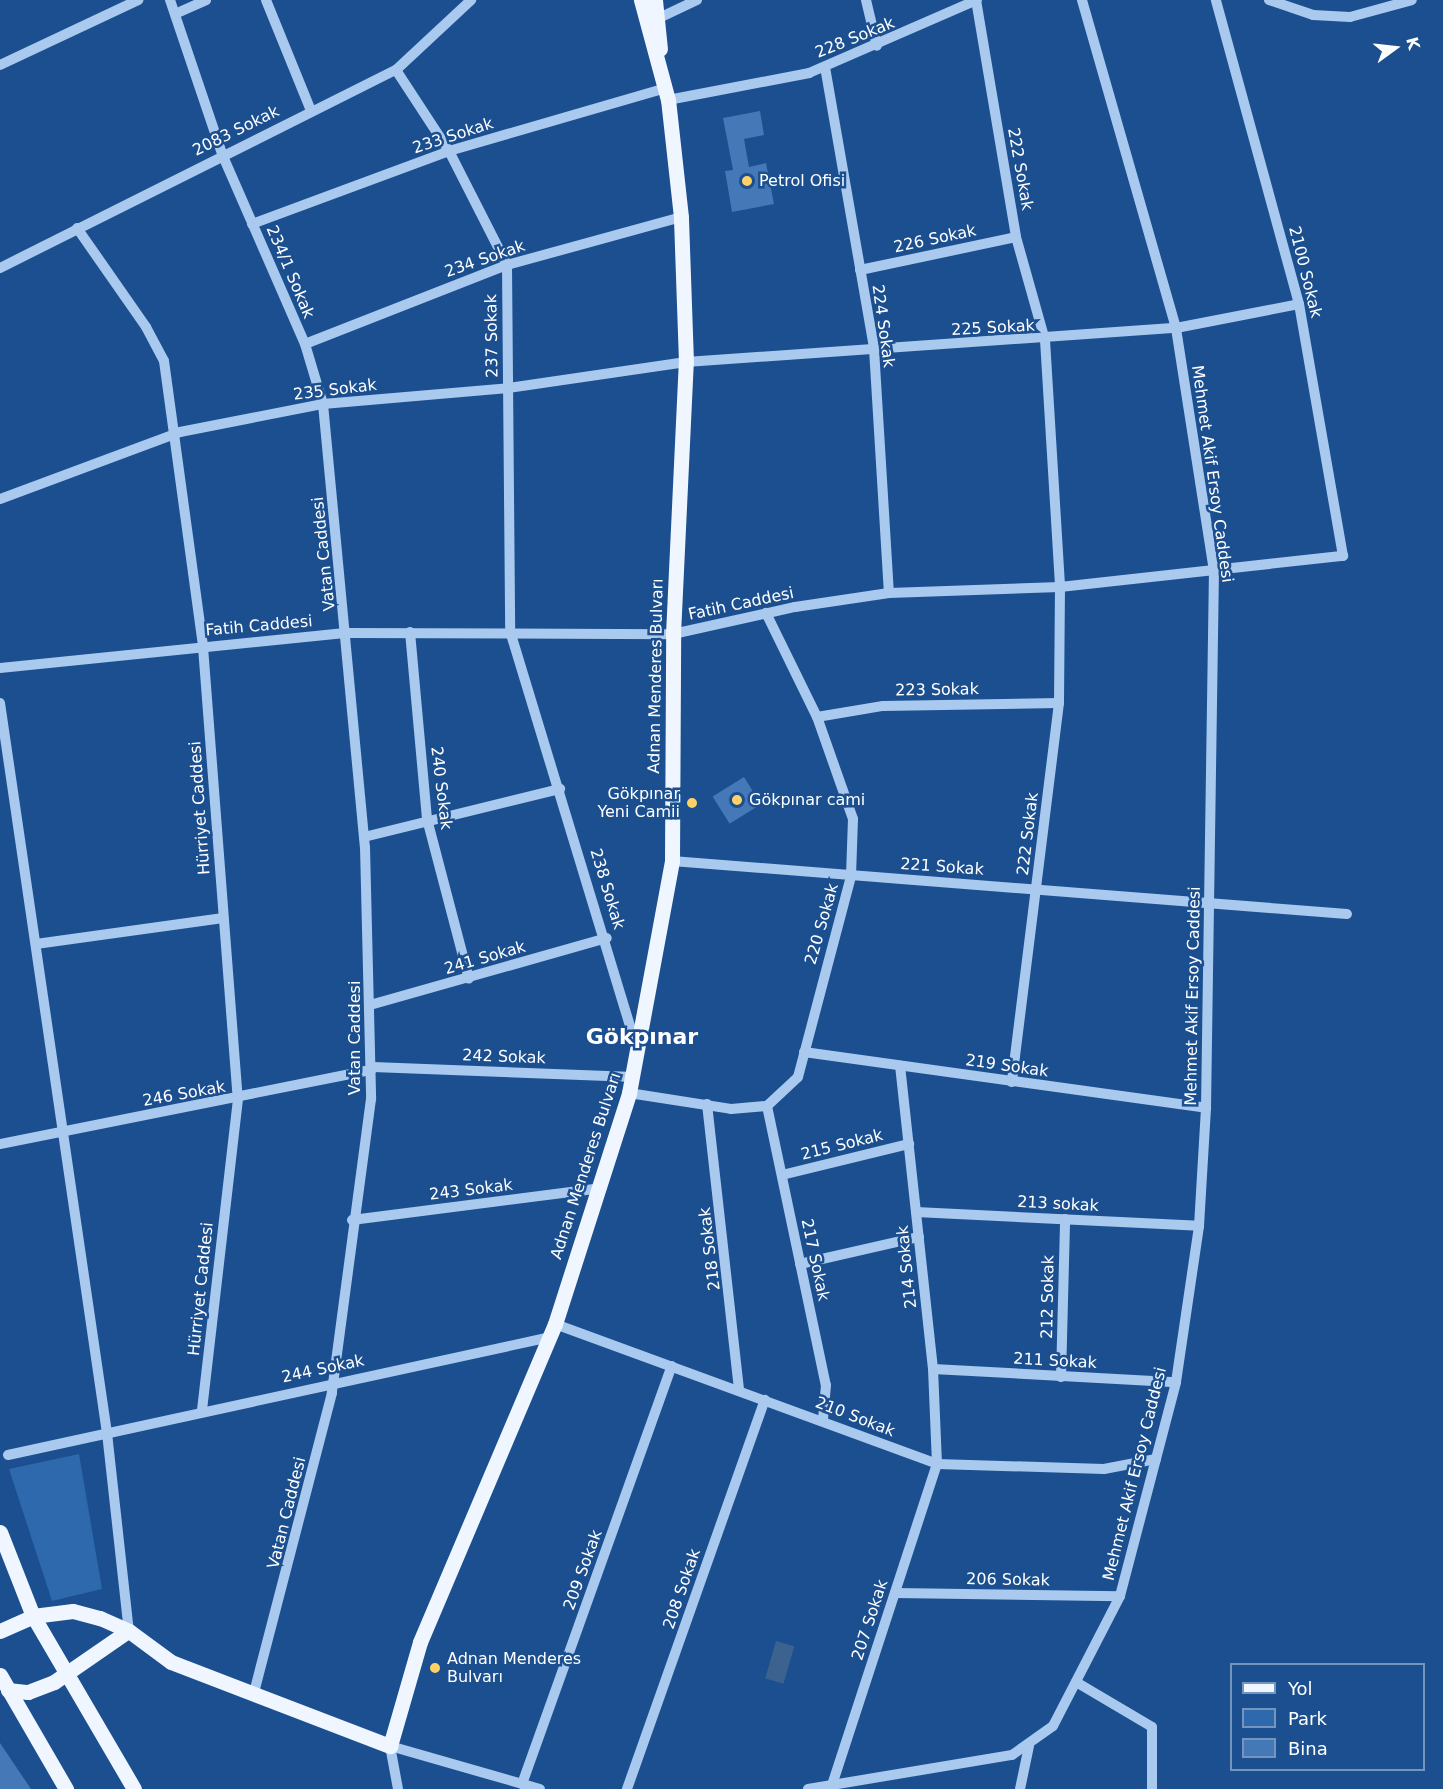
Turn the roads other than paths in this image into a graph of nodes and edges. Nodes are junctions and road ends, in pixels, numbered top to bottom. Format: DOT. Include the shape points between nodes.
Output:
graph roads {
  1 [pos="138,0"];
  2 [pos="170,0"];
  3 [pos="206,0"];
  4 [pos="266,0"];
  5 [pos="471,0"];
  6 [pos="641,0"];
  7 [pos="655,0"];
  8 [pos="697,0"];
  9 [pos="866,0"];
  10 [pos="977,0"];
  11 [pos="1082,0"];
  12 [pos="1215,0"];
  13 [pos="1269,0"];
  14 [pos="1412,0"];
  15 [pos="175,14"];
  16 [pos="659,18"];
  17 [pos="877,46"];
  18 [pos="660,64"];
  19 [pos="0,65"];
  20 [pos="825,67"];
  21 [pos="396,70"];
  22 [pos="667,94"];
  23 [pos="311,111"];
  24 [pos="449,151"];
  25 [pos="222,154"];
  26 [pos="681,217"];
  27 [pos="252,224"];
  28 [pos="77,228"];
  29 [pos="1016,237"];
  30 [pos="507,265"];
  31 [pos="0,268"];
  32 [pos="860,270"];
  33 [pos="1299,304"];
  34 [pos="1176,328"];
  35 [pos="1045,340"];
  36 [pos="305,344"];
  37 [pos="874,349"];
  38 [pos="686,362"];
  39 [pos="508,387"];
  40 [pos="323,404"];
  41 [pos="174,435"];
  42 [pos="0,499"];
  43 [pos="1343,556"];
  44 [pos="1214,571"];
  45 [pos="1060,588"];
  46 [pos="889,593"];
  47 [pos="766,613"];
  48 [pos="510,631"];
  49 [pos="347,633"];
  50 [pos="410,633"];
  51 [pos="673,634"];
  52 [pos="203,647"];
  53 [pos="0,668"];
  54 [pos="0,703"];
  55 [pos="1059,703"];
  56 [pos="817,717"];
  57 [pos="560,789"];
  58 [pos="427,819"];
  59 [pos="364,837"];
  60 [pos="672,861"];
  61 [pos="851,876"];
  62 [pos="1036,889"];
  63 [pos="1210,902"];
  64 [pos="1347,914"];
  65 [pos="223,918"];
  66 [pos="607,938"];
  67 [pos="36,944"];
  68 [pos="469,979"];
  69 [pos="370,1005"];
  70 [pos="804,1052"];
  71 [pos="639,1055"];
  72 [pos="900,1066"];
  73 [pos="372,1068"];
  74 [pos="634,1077"];
  75 [pos="1012,1082"];
  76 [pos="629,1093"];
  77 [pos="238,1099"];
  78 [pos="707,1104"];
  79 [pos="767,1106"];
  80 [pos="1206,1108"];
  81 [pos="63,1132"];
  82 [pos="0,1144"];
  83 [pos="909,1144"];
  84 [pos="782,1175"];
  85 [pos="594,1189"];
  86 [pos="916,1212"];
  87 [pos="1065,1219"];
  88 [pos="352,1220"];
  89 [pos="1199,1226"];
  90 [pos="919,1237"];
  91 [pos="800,1264"];
  92 [pos="555,1324"];
  93 [pos="546,1338"];
  94 [pos="672,1366"];
  95 [pos="933,1369"];
  96 [pos="1061,1377"];
  97 [pos="334,1381"];
  98 [pos="1176,1382"];
  99 [pos="739,1390"];
  100 [pos="765,1400"];
  101 [pos="202,1411"];
  102 [pos="823,1421"];
  103 [pos="107,1433"];
  104 [pos="8,1455"];
  105 [pos="1156,1459"];
  106 [pos="937,1464"];
  107 [pos="0,1532"];
  108 [pos="895,1593"];
  109 [pos="1120,1596"];
  110 [pos="33,1616"];
  111 [pos="0,1631"];
  112 [pos="129,1631"];
  113 [pos="0,1675"];
  114 [pos="66,1676"];
  115 [pos="1076,1682"];
  116 [pos="4,1690"];
  117 [pos="253,1696"];
  118 [pos="390,1746"];
  119 [pos="1029,1746"];
  120 [pos="522,1784"];
  121 [pos="832,1787"];
  122 [pos="66,1789"];
  123 [pos="134,1789"];
  124 [pos="398,1789"];
  125 [pos="540,1789"];
  126 [pos="627,1789"];
  127 [pos="807,1789"];
  128 [pos="1020,1789"];
  129 [pos="1152,1789"];
  1 -- 19 [label="street"];
  2 -- 15 [label="street, 234/1 Sokak"];
  3 -- 15 [label="street"];
  4 -- 23 [label="street"];
  5 -- 21 [label="street, 2083 Sokak"];
  6 -- 18 [label="main road"];
  7 -- 16 [label="main road"];
  8 -- 16 [label="street"];
  9 -- 17 [label="street"];
  10 -- 17 [label="street, 228 Sokak"];
  10 -- 29 [label="street, 222 Sokak"];
  11 -- 34 [label="street, Mehmet Akif Ersoy Caddesi"];
  12 -- 33 [label="street, 2100 Sokak"];
  13 -- 14 [label="street" via="1313,15 1350,17"];
  15 -- 25 [label="street, 234/1 Sokak"];
  16 -- 18 [label="main road"];
  17 -- 20 [label="street, 228 Sokak"];
  18 -- 22 [label="main road, Adnan Menderes Bulvarı"];
  20 -- 22 [label="street, 228 Sokak"];
  20 -- 32 [label="street, 224 Sokak"];
  21 -- 23 [label="street, 2083 Sokak"];
  21 -- 24 [label="street, 237 Sokak"];
  22 -- 24 [label="street, 233 Sokak"];
  22 -- 26 [label="main road, Adnan Menderes Bulvarı"];
  23 -- 25 [label="street, 2083 Sokak"];
  24 -- 27 [label="street, 233 Sokak"];
  24 -- 30 [label="street, 237 Sokak"];
  25 -- 27 [label="street, 234/1 Sokak"];
  25 -- 28 [label="street, 2083 Sokak"];
  26 -- 30 [label="street, 234 Sokak"];
  26 -- 38 [label="main road, Adnan Menderes Bulvarı"];
  27 -- 36 [label="street, 234/1 Sokak"];
  28 -- 31 [label="street, 2083 Sokak"];
  28 -- 41 [label="street, Hürriyet Caddesi" via="146,327 164,361"];
  29 -- 32 [label="street, 226 Sokak"];
  29 -- 35 [label="street, 222 Sokak"];
  30 -- 36 [label="street, 234 Sokak"];
  30 -- 39 [label="street, 237 Sokak"];
  32 -- 37 [label="street, 224 Sokak"];
  33 -- 34 [label="street, 225 Sokak"];
  33 -- 43 [label="street, 2100 Sokak"];
  34 -- 35 [label="street, 225 Sokak"];
  34 -- 44 [label="street, Mehmet Akif Ersoy Caddesi"];
  35 -- 37 [label="street, 225 Sokak"];
  35 -- 45 [label="street, 222 Sokak"];
  36 -- 40 [label="street, 234/1 Sokak"];
  37 -- 38 [label="street, 225 Sokak"];
  37 -- 46 [label="street, 224 Sokak"];
  38 -- 39 [label="street, 235 Sokak"];
  38 -- 51 [label="main road, Adnan Menderes Bulvarı"];
  39 -- 40 [label="street, 235 Sokak"];
  39 -- 48 [label="street, 237 Sokak"];
  40 -- 41 [label="street, 235 Sokak"];
  40 -- 49 [label="street, Vatan Caddesi"];
  41 -- 42 [label="street, 235 Sokak"];
  41 -- 52 [label="street, Hürriyet Caddesi"];
  43 -- 44 [label="street, Fatih Caddesi"];
  44 -- 45 [label="street, Fatih Caddesi"];
  44 -- 63 [label="street, Mehmet Akif Ersoy Caddesi"];
  45 -- 46 [label="street, Fatih Caddesi"];
  45 -- 55 [label="street, 222 Sokak"];
  46 -- 47 [label="street, Fatih Caddesi"];
  47 -- 51 [label="street, Fatih Caddesi"];
  47 -- 56 [label="street, 220 Sokak"];
  48 -- 50 [label="street, Fatih Caddesi"];
  48 -- 51 [label="street, Fatih Caddesi"];
  48 -- 57 [label="street, 238 Sokak"];
  49 -- 50 [label="street, Fatih Caddesi"];
  49 -- 52 [label="street, Fatih Caddesi"];
  49 -- 59 [label="street, Vatan Caddesi"];
  50 -- 58 [label="street, 240 Sokak"];
  51 -- 60 [label="main road, Adnan Menderes Bulvarı"];
  52 -- 53 [label="street, Fatih Caddesi"];
  52 -- 65 [label="street, Hürriyet Caddesi"];
  54 -- 67 [label="street"];
  55 -- 56 [label="street, 223 Sokak" via="882,706"];
  55 -- 62 [label="street, 222 Sokak"];
  56 -- 61 [label="street, 220 Sokak" via="853,819"];
  57 -- 58 [label="street"];
  57 -- 66 [label="street, 238 Sokak"];
  58 -- 59 [label="street"];
  58 -- 68 [label="street, 240 Sokak"];
  59 -- 69 [label="street, Vatan Caddesi"];
  60 -- 61 [label="street, 221 Sokak"];
  60 -- 71 [label="main road, Adnan Menderes Bulvarı"];
  61 -- 62 [label="street, 221 Sokak"];
  61 -- 70 [label="street, 220 Sokak"];
  62 -- 63 [label="street, 221 Sokak"];
  62 -- 75 [label="street, 222 Sokak"];
  63 -- 64 [label="street, 221 Sokak"];
  63 -- 80 [label="street, Mehmet Akif Ersoy Caddesi"];
  65 -- 67 [label="street"];
  65 -- 77 [label="street, Hürriyet Caddesi"];
  66 -- 68 [label="street, 241 Sokak"];
  66 -- 71 [label="street, 238 Sokak"];
  67 -- 81 [label="street"];
  68 -- 69 [label="street, 241 Sokak"];
  69 -- 73 [label="street, Vatan Caddesi"];
  70 -- 72 [label="street, 219 Sokak"];
  70 -- 79 [label="street, 220 Sokak" via="798,1077"];
  71 -- 74 [label="main road, Adnan Menderes Bulvarı"];
  72 -- 75 [label="street, 219 Sokak"];
  72 -- 83 [label="street, 214 Sokak"];
  73 -- 74 [label="street, 242 Sokak"];
  73 -- 77 [label="street, 246 Sokak"];
  73 -- 88 [label="street, Vatan Caddesi"];
  74 -- 76 [label="main road, Adnan Menderes Bulvarı"];
  75 -- 80 [label="street, 219 Sokak"];
  76 -- 78 [label="street"];
  76 -- 85 [label="main road, Adnan Menderes Bulvarı"];
  77 -- 81 [label="street, 246 Sokak"];
  77 -- 101 [label="street, Hürriyet Caddesi"];
  78 -- 79 [label="street" via="731,1109"];
  78 -- 99 [label="street, 218 Sokak"];
  79 -- 84 [label="street, 217 Sokak"];
  80 -- 89 [label="street, Mehmet Akif Ersoy Caddesi"];
  81 -- 82 [label="street, 246 Sokak"];
  81 -- 103 [label="street"];
  83 -- 84 [label="street, 215 Sokak"];
  83 -- 86 [label="street, 214 Sokak"];
  84 -- 91 [label="street, 217 Sokak"];
  85 -- 88 [label="street, 243 Sokak"];
  85 -- 92 [label="main road, Adnan Menderes Bulvarı"];
  86 -- 87 [label="street, 213 sokak"];
  86 -- 90 [label="street, 214 Sokak"];
  87 -- 89 [label="street, 213 sokak"];
  87 -- 96 [label="street, 212 Sokak"];
  88 -- 97 [label="street, Vatan Caddesi"];
  89 -- 98 [label="street, Mehmet Akif Ersoy Caddesi"];
  90 -- 91 [label="street"];
  90 -- 95 [label="street, 214 Sokak"];
  91 -- 102 [label="street, 217 Sokak" via="826,1386"];
  92 -- 93 [label="main road, Adnan Menderes Bulvarı"];
  92 -- 94 [label="street, 210 Sokak"];
  93 -- 97 [label="street, 244 Sokak"];
  93 -- 118 [label="main road, Adnan Menderes Bulvarı" via="517,1419 420,1642"];
  94 -- 99 [label="street, 210 Sokak"];
  94 -- 120 [label="street, 209 Sokak"];
  95 -- 96 [label="street, 211 Sokak"];
  95 -- 106 [label="street, 214 Sokak"];
  96 -- 98 [label="street, 211 Sokak"];
  97 -- 101 [label="street, 244 Sokak"];
  97 -- 117 [label="street, Vatan Caddesi" via="299,1533"];
  98 -- 105 [label="street, Mehmet Akif Ersoy Caddesi"];
  99 -- 100 [label="street, 210 Sokak"];
  100 -- 102 [label="street, 210 Sokak"];
  100 -- 126 [label="street, 208 Sokak"];
  101 -- 103 [label="street, 244 Sokak"];
  102 -- 106 [label="street, 210 Sokak"];
  103 -- 104 [label="street, 244 Sokak"];
  103 -- 112 [label="street"];
  105 -- 106 [label="street, 210 Sokak" via="1093,1470"];
  105 -- 109 [label="street, Mehmet Akif Ersoy Caddesi"];
  106 -- 108 [label="street, 207 Sokak"];
  107 -- 110 [label="main road"];
  108 -- 109 [label="street, 206 Sokak"];
  108 -- 121 [label="street, 207 Sokak"];
  109 -- 115 [label="street, Mehmet Akif Ersoy Caddesi"];
  110 -- 111 [label="main road"];
  110 -- 112 [label="main road" via="73,1611"];
  110 -- 114 [label="main road"];
  112 -- 114 [label="main road"];
  112 -- 117 [label="main road" via="171,1662"];
  113 -- 116 [label="main road"];
  114 -- 116 [label="main road" via="28,1692"];
  114 -- 123 [label="main road"];
  115 -- 119 [label="street, Mehmet Akif Ersoy Caddesi" via="1053,1726"];
  115 -- 129 [label="street" via="1152,1727"];
  116 -- 122 [label="main road"];
  117 -- 118 [label="main road"];
  118 -- 120 [label="street"];
  118 -- 124 [label="street"];
  119 -- 121 [label="street, Mehmet Akif Ersoy Caddesi" via="1002,1757"];
  119 -- 128 [label="street"];
  120 -- 125 [label="street"];
  121 -- 127 [label="street, Mehmet Akif Ersoy Caddesi"];
}
